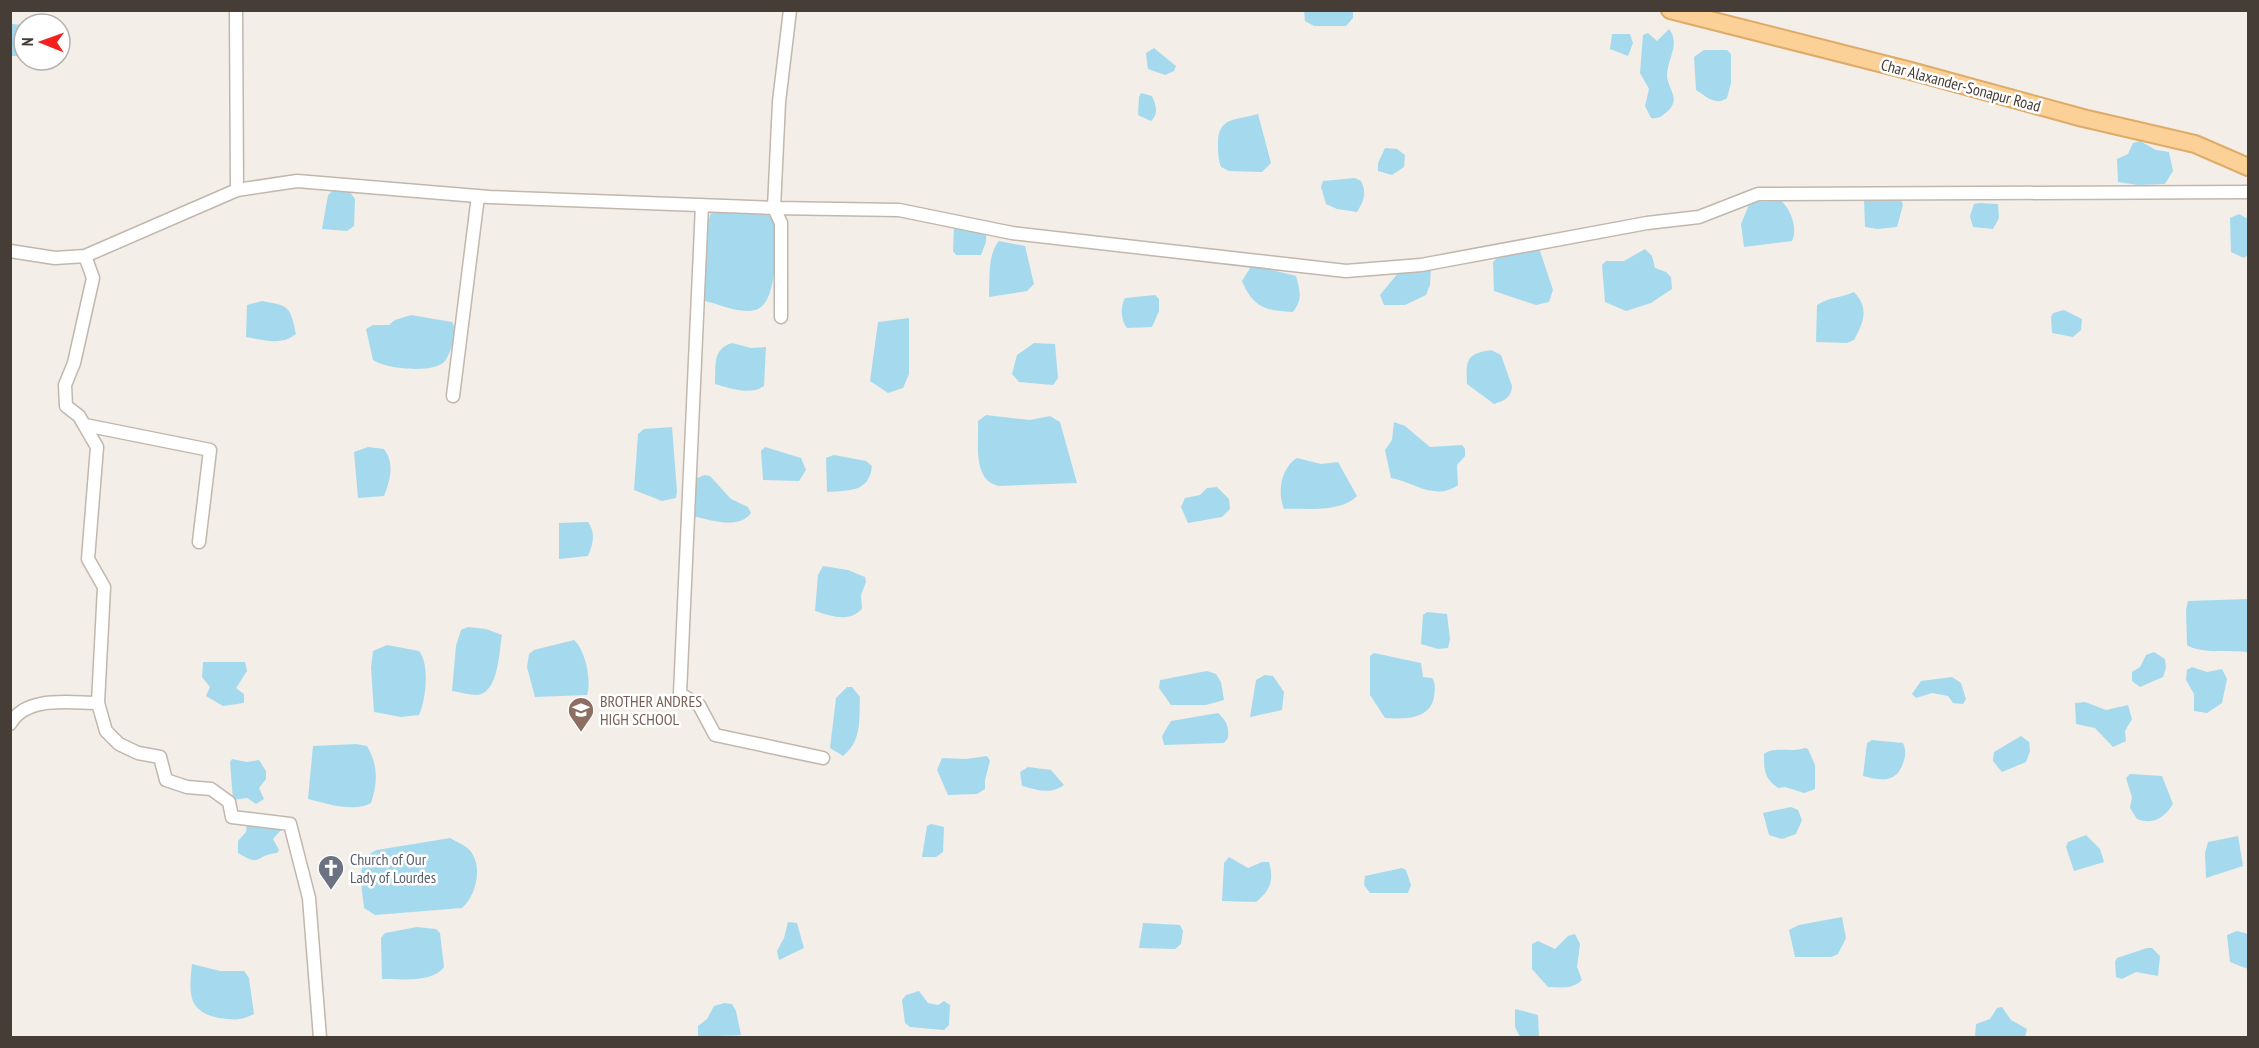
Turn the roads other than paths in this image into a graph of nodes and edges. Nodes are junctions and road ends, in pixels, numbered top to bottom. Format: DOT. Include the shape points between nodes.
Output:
graph roads {
  1 [pos="236,10"];
  2 [pos="790,10"];
  3 [pos="1670,10"];
  4 [pos="2248,167"];
  5 [pos="237,190"];
  6 [pos="2248,192"];
  7 [pos="478,196"];
  8 [pos="702,205"];
  9 [pos="774,208"];
  10 [pos="10,251"];
  11 [pos="85,255"];
  12 [pos="781,317"];
  13 [pos="453,396"];
  14 [pos="84,425"];
  15 [pos="200,542"];
  16 [pos="98,703"];
  17 [pos="10,724"];
  18 [pos="823,758"];
  19 [pos="320,1038"];
  1 -- 5 [label="street"];
  2 -- 9 [label="street" via="779,102"];
  3 -- 4 [label="main road, Char Alaxander-Sonapur Road" via="2195,144"];
  5 -- 7 [label="street" via="297,181"];
  5 -- 11 [label="street"];
  6 -- 9 [label="street" via="1758,195 1700,217 1647,223 1421,265 1346,271 1012,233 899,210"];
  7 -- 8 [label="street"];
  7 -- 13 [label="street"];
  8 -- 9 [label="street"];
  8 -- 18 [label="street" via="680,694 699,705 715,735"];
  9 -- 12 [label="street" via="781,223"];
  10 -- 11 [label="street" via="55,258"];
  11 -- 14 [label="street" via="93,278 74,363 65,385 66,406"];
  14 -- 15 [label="street" via="210,450"];
  14 -- 16 [label="street" via="98,447 88,559 104,587"];
  16 -- 17 [label="street" via="31,705 15,715"];
  16 -- 19 [label="street" via="106,731 119,744 160,757 166,780 211,789 229,802 232,817 290,824 309,898"];
}
